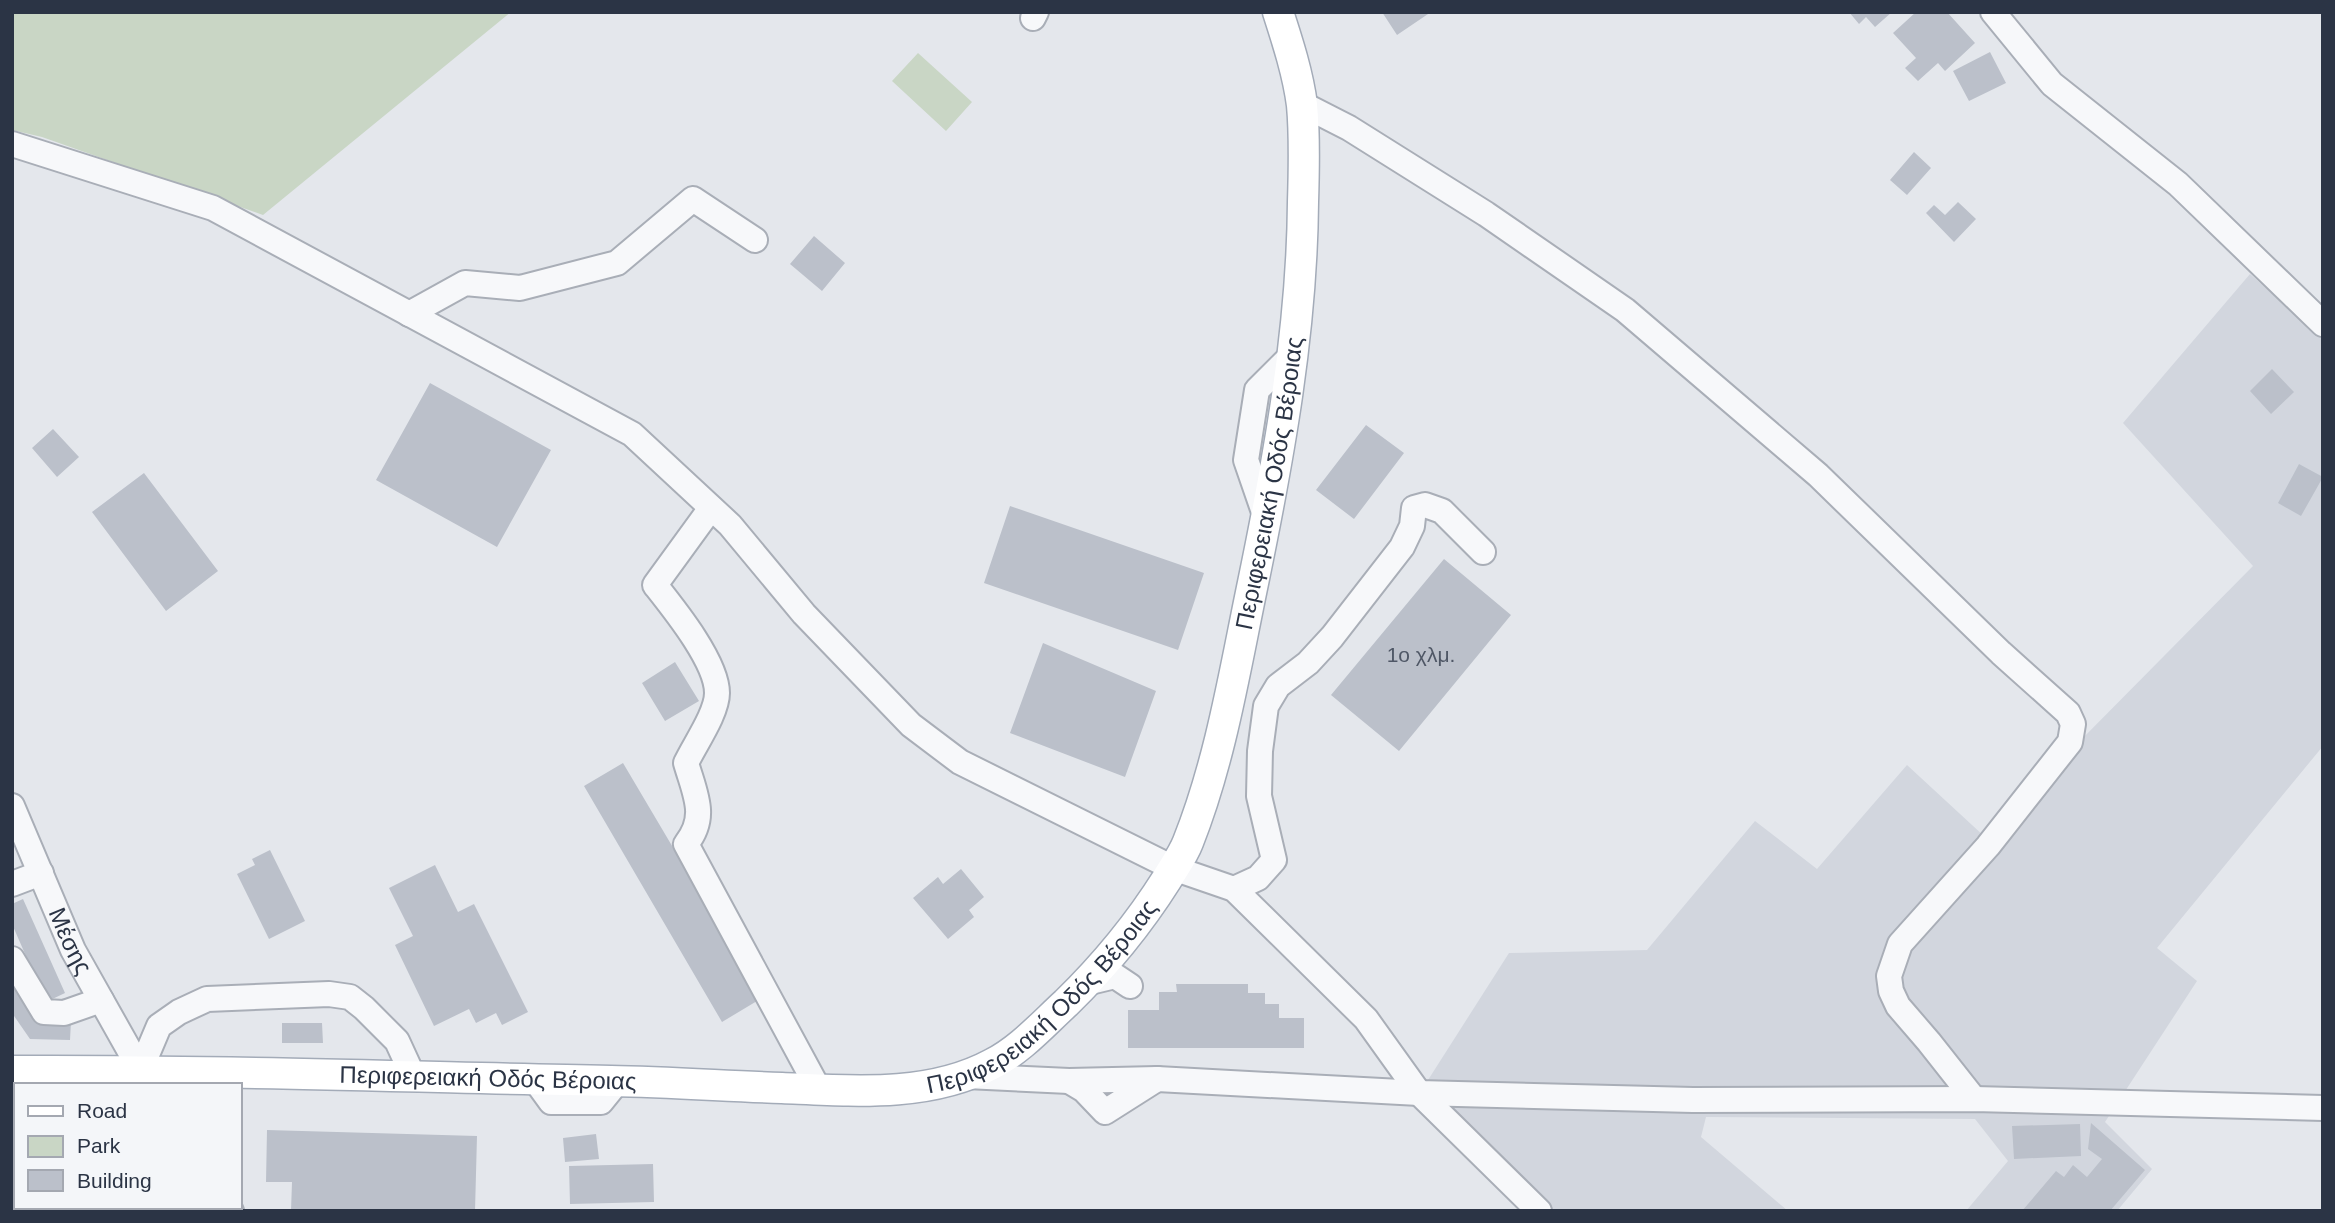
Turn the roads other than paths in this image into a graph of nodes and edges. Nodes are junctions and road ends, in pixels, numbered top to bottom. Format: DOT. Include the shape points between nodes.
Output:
graph roads {
  1 [pos="1278,12"];
  2 [pos="1993,12"];
  3 [pos="1301,104"];
  4 [pos="12,144"];
  5 [pos="755,240"];
  6 [pos="409,314"];
  7 [pos="2323,324"];
  8 [pos="711,508"];
  9 [pos="1483,552"];
  10 [pos="12,806"];
  11 [pos="1173,868"];
  12 [pos="41,873"];
  13 [pos="12,884"];
  14 [pos="1234,889"];
  15 [pos="12,959"];
  16 [pos="1086,983"];
  17 [pos="1130,986"];
  18 [pos="101,1000"];
  19 [pos="12,1071"];
  20 [pos="965,1076"];
  21 [pos="144,1078"];
  22 [pos="414,1078"];
  23 [pos="819,1090"];
  24 [pos="1419,1093"];
  25 [pos="1974,1099"];
  26 [pos="2323,1108"];
  27 [pos="1539,1211"];
  1 -- 3 [label="main road, Περιφερειακή Οδός Βέροιας"];
  2 -- 7 [label="street" via="2052,84 2178,184"];
  3 -- 11 [label="main road, Περιφερειακή Οδός Βέροιας" via="1303,268 1284,422 1218,748 1186,845"];
  3 -- 25 [label="street" via="1349,128 1486,214 1626,310 1818,475 2068,713 2073,724 2070,742 1988,846 1900,944 1889,976 1898,1006"];
  4 -- 6 [label="street" via="213,208"];
  5 -- 6 [label="street" via="694,199 617,263 520,288 465,283"];
  6 -- 8 [label="street" via="632,434"];
  8 -- 11 [label="street" via="911,725 960,762"];
  8 -- 23 [label="street" via="655,584 713,670 717,694 686,763 699,811 695,833 686,844"];
  9 -- 14 [label="street" via="1442,511 1425,505 1414,508 1402,547 1332,637 1278,686 1266,706 1259,751 1259,796 1274,860 1258,878"];
  10 -- 12 [label="street, Μέσης"];
  11 -- 14 [label="street"];
  11 -- 16 [label="main road, Περιφερειακή Οδός Βέροιας" via="1127,938"];
  12 -- 13 [label="street"];
  12 -- 18 [label="street, Μέσης" via="73,950"];
  14 -- 24 [label="street" via="1366,1019"];
  15 -- 18 [label="street" via="44,1012 64,1013"];
  16 -- 17 [label="street" via="1115,976"];
  16 -- 20 [label="main road, Περιφερειακή Οδός Βέροιας" via="1010,1053"];
  18 -- 21 [label="street, Μέσης"];
  19 -- 21 [label="main road, Περιφερειακή Οδός Βέροιας"];
  20 -- 23 [label="main road, Περιφερειακή Οδός Βέροιας" via="896,1090"];
  20 -- 24 [label="street" via="1157,1079"];
  21 -- 22 [label="main road, Περιφερειακή Οδός Βέροιας"];
  21 -- 22 [label="street" via="159,1026 178,1012 207,999 329,994 350,997 364,1007 397,1041"];
  22 -- 23 [label="main road, Περιφερειακή Οδός Βέροιας"];
  24 -- 25 [label="street" via="1693,1100"];
  24 -- 27 [label="street"];
  25 -- 26 [label="street"];
}
